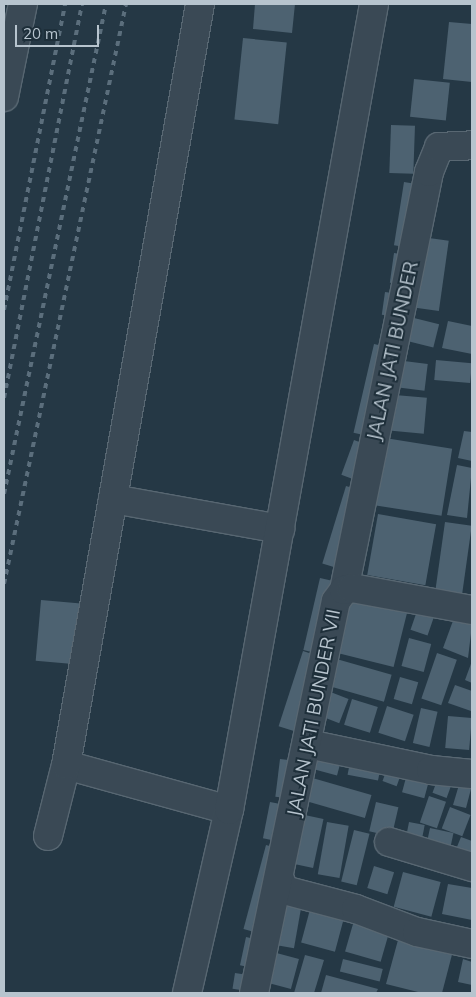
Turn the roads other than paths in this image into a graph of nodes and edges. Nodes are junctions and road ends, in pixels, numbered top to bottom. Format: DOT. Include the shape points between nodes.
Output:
graph roads {
  1 [pos="24,4"];
  2 [pos="200,4"];
  3 [pos="374,4"];
  4 [pos="4,97"];
  5 [pos="472,145"];
  6 [pos="113,499"];
  7 [pos="280,529"];
  8 [pos="344,590"];
  9 [pos="472,610"];
  10 [pos="308,744"];
  11 [pos="66,765"];
  12 [pos="472,774"];
  13 [pos="229,810"];
  14 [pos="48,836"];
  15 [pos="389,842"];
  16 [pos="472,867"];
  17 [pos="279,877"];
  18 [pos="472,944"];
  19 [pos="187,993"];
  20 [pos="254,993"];
  1 -- 4 [label="street"];
  2 -- 6 [label="street"];
  3 -- 7 [label="street"];
  5 -- 8 [label="street, JALAN JATI BUNDER" via="439,147 429,172"];
  6 -- 7 [label="street"];
  6 -- 11 [label="street"];
  7 -- 13 [label="street"];
  8 -- 9 [label="street, JALAN JATI BUNDER VII" via="365,589"];
  8 -- 10 [label="street, JALAN JATI BUNDER VII" via="336,601"];
  10 -- 12 [label="street" via="431,770"];
  10 -- 17 [label="street, JALAN JATI BUNDER VII"];
  11 -- 13 [label="street"];
  11 -- 14 [label="street"];
  13 -- 19 [label="street"];
  15 -- 16 [label="street"];
  17 -- 18 [label="street" via="284,890 356,909 417,932"];
  17 -- 20 [label="street, JALAN JATI BUNDER VII"];
}
